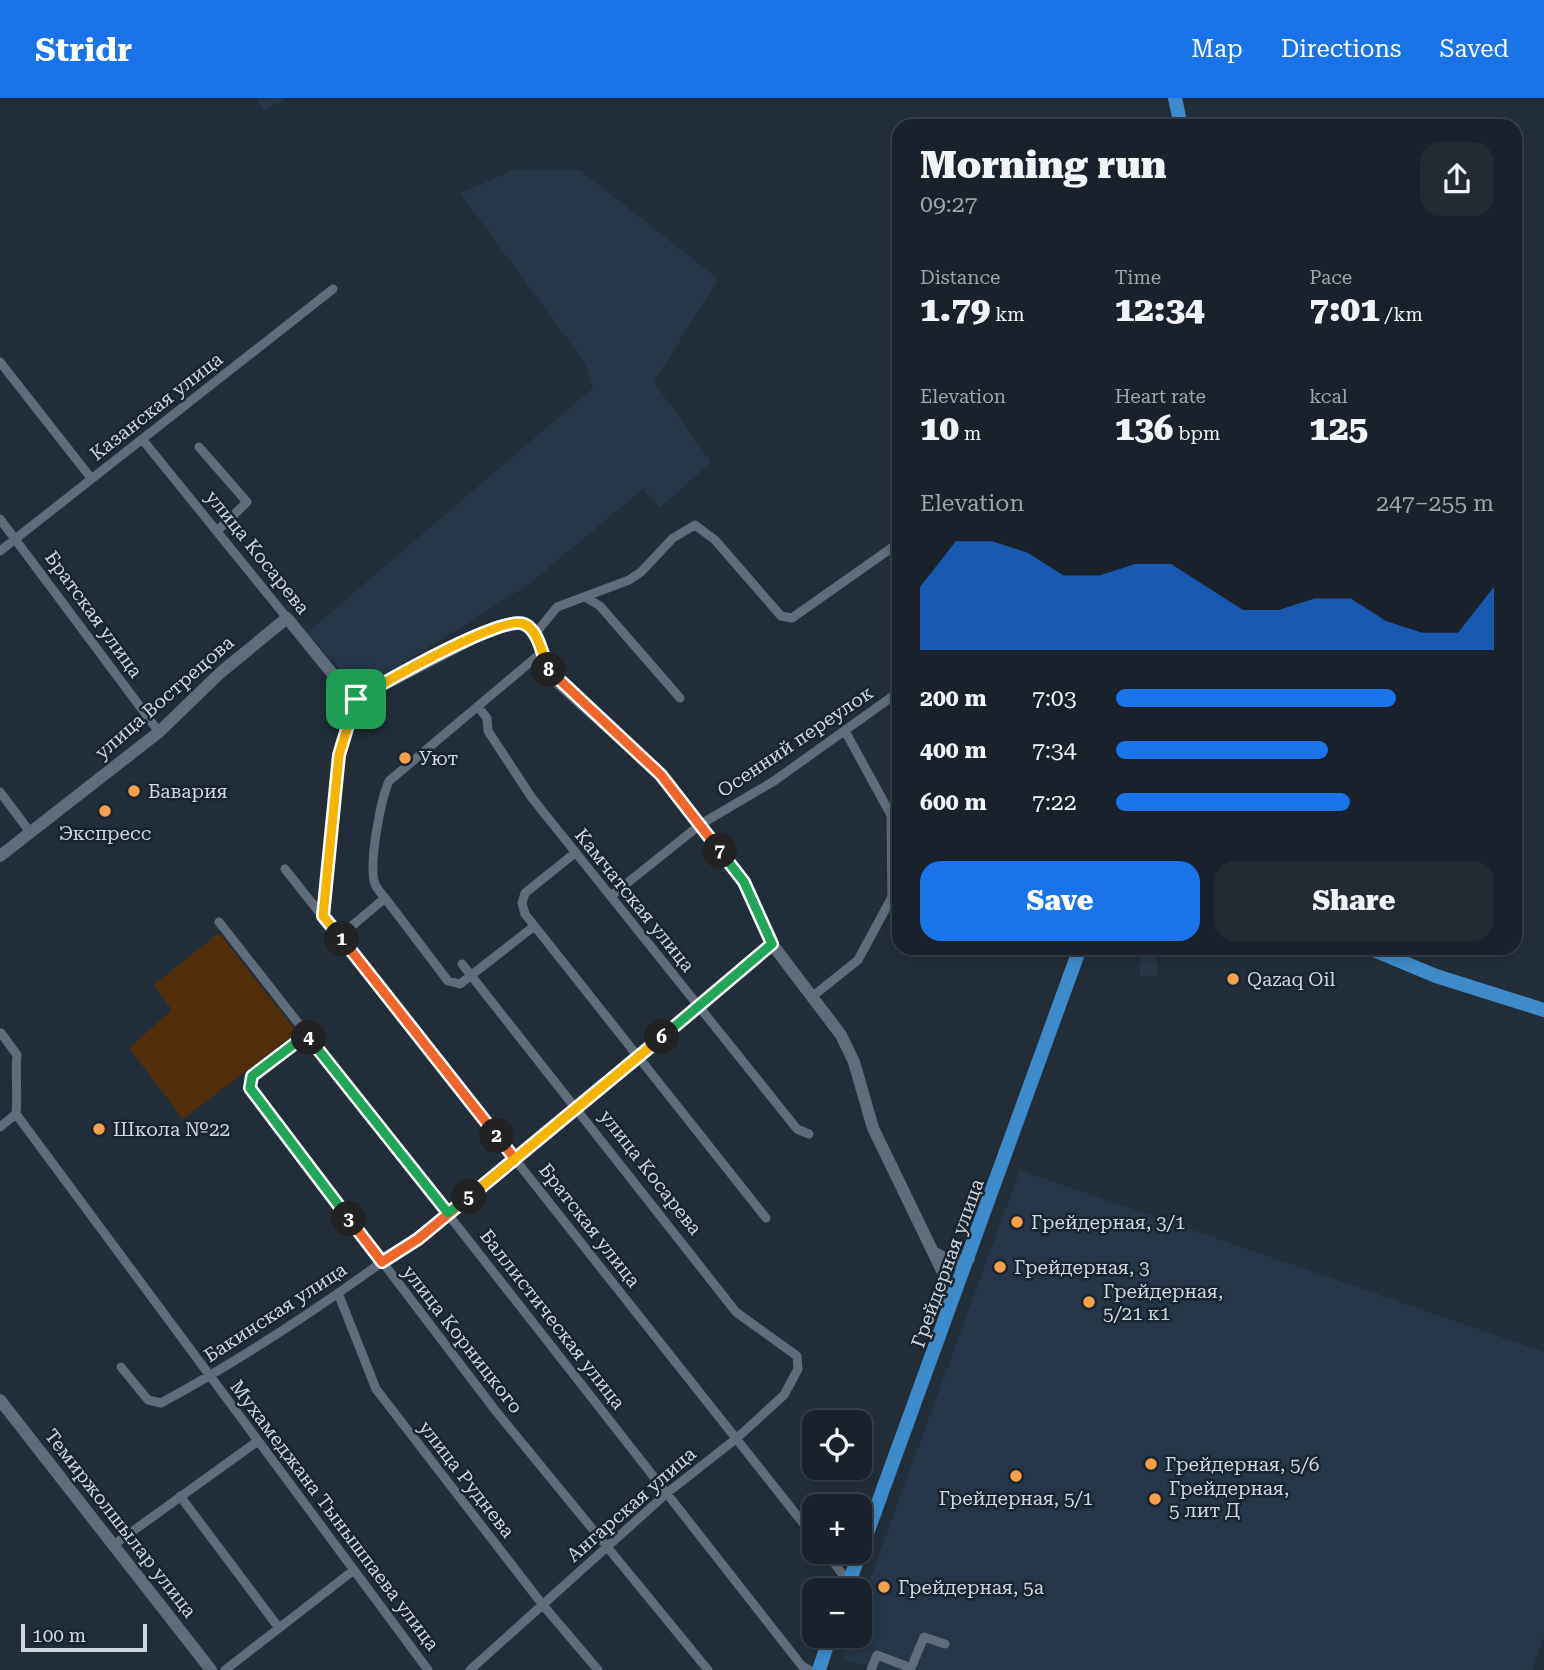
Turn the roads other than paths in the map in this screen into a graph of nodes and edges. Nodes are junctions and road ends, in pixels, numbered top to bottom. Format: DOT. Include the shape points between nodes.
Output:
graph roads {
  1 [pos="1175,98"];
  2 [pos="1180,119"];
  3 [pos="334,289"];
  4 [pos="0,362"];
  5 [pos="142,439"];
  6 [pos="199,447"];
  7 [pos="91,478"];
  8 [pos="0,519"];
  9 [pos="218,530"];
  10 [pos="17,539"];
  11 [pos="892,548"];
  12 [pos="0,551"];
  13 [pos="584,597"];
  14 [pos="288,618"];
  15 [pos="535,634"];
  16 [pos="541,653"];
  17 [pos="892,697"];
  18 [pos="681,698"];
  19 [pos="356,699"];
  20 [pos="478,707"];
  21 [pos="845,731"];
  22 [pos="159,732"];
  23 [pos="0,792"];
  24 [pos="701,824"];
  25 [pos="30,832"];
  26 [pos="575,853"];
  27 [pos="0,856"];
  28 [pos="285,869"];
  29 [pos="611,896"];
  30 [pos="385,898"];
  31 [pos="323,916"];
  32 [pos="219,922"];
  33 [pos="533,927"];
  34 [pos="340,936"];
  35 [pos="772,944"];
  36 [pos="1078,955"];
  37 [pos="1386,955"];
  38 [pos="462,964"];
  39 [pos="472,975"];
  40 [pos="813,996"];
  41 [pos="698,1006"];
  42 [pos="1544,1010"];
  43 [pos="1,1033"];
  44 [pos="306,1035"];
  45 [pos="640,1057"];
  46 [pos="577,1108"];
  47 [pos="16,1114"];
  48 [pos="0,1127"];
  49 [pos="809,1134"];
  50 [pos="515,1159"];
  51 [pos="448,1213"];
  52 [pos="766,1218"];
  53 [pos="932,1250"];
  54 [pos="969,1259"];
  55 [pos="382,1262"];
  56 [pos="338,1293"];
  57 [pos="950,1310"];
  58 [pos="797,1356"];
  59 [pos="121,1367"];
  60 [pos="210,1377"];
  61 [pos="0,1400"];
  62 [pos="737,1438"];
  63 [pos="258,1441"];
  64 [pos="667,1493"];
  65 [pos="180,1496"];
  66 [pos="802,1522"];
  67 [pos="112,1546"];
  68 [pos="606,1548"];
  69 [pos="354,1570"];
  70 [pos="851,1578"];
  71 [pos="542,1604"];
  72 [pos="279,1628"];
  73 [pos="945,1644"];
  74 [pos="826,1648"];
  75 [pos="211,1670"];
  76 [pos="225,1670"];
  77 [pos="428,1670"];
  78 [pos="470,1670"];
  79 [pos="598,1670"];
  80 [pos="708,1670"];
  81 [pos="809,1670"];
  82 [pos="819,1670"];
  83 [pos="871,1670"];
  1 -- 2 [label="main road"];
  3 -- 5 [label="street, Казанская улица"];
  4 -- 7 [label="street"];
  5 -- 7 [label="street, Казанская улица"];
  5 -- 9 [label="street, улица Косарева"];
  6 -- 9 [label="street" via="247,502"];
  7 -- 10 [label="street, Казанская улица"];
  8 -- 10 [label="street, Братская улица"];
  9 -- 14 [label="street, улица Косарева"];
  10 -- 12 [label="street, Казанская улица"];
  10 -- 22 [label="street, Братская улица"];
  11 -- 13 [label="street" via="792,618 781,616 715,540 695,525 673,538 641,572"];
  13 -- 15 [label="street" via="557,607"];
  13 -- 18 [label="street" via="600,606"];
  14 -- 19 [label="street, улица Косарева"];
  14 -- 22 [label="street, улица Вострецова" via="220,673"];
  15 -- 16 [label="street"];
  15 -- 19 [label="street" via="517,622 495,627"];
  16 -- 20 [label="street"];
  16 -- 24 [label="street" via="551,676 661,775"];
  17 -- 21 [label="street, Осенний переулок"];
  19 -- 31 [label="street" via="339,755"];
  20 -- 26 [label="street, Камчатская улица" via="488,731 532,798"];
  20 -- 30 [label="street" via="389,781 381,798 374,868 375,884"];
  21 -- 24 [label="street, Осенний переулок"];
  21 -- 40 [label="street" via="891,815 892,897 858,960"];
  22 -- 25 [label="street, улица Вострецова"];
  23 -- 25 [label="street"];
  24 -- 29 [label="street, Осенний переулок"];
  24 -- 35 [label="street" via="744,882"];
  25 -- 27 [label="street, улица Вострецова"];
  26 -- 29 [label="street, Камчатская улица"];
  26 -- 33 [label="street" via="525,893 522,903"];
  28 -- 31 [label="street, Братская улица"];
  29 -- 41 [label="street, Камчатская улица"];
  30 -- 34 [label="street"];
  30 -- 39 [label="street" via="448,981 460,984"];
  31 -- 34 [label="street, Братская улица"];
  32 -- 44 [label="street, Баллистическая улица"];
  33 -- 39 [label="street"];
  33 -- 45 [label="street"];
  34 -- 50 [label="street, Братская улица"];
  35 -- 40 [label="street"];
  35 -- 41 [label="street, Бакинская улица"];
  36 -- 54 [label="main road, Грейдерная улица"];
  37 -- 42 [label="main road"];
  38 -- 39 [label="street, улица Косарева"];
  39 -- 46 [label="street, улица Косарева"];
  40 -- 53 [label="street" via="854,1062 873,1128"];
  41 -- 45 [label="street, Бакинская улица"];
  41 -- 49 [label="street, Камчатская улица" via="797,1129"];
  43 -- 47 [label="street" via="17,1055"];
  44 -- 51 [label="street, Баллистическая улица"];
  44 -- 55 [label="street, улица Корницкого" via="252,1076 250,1088"];
  45 -- 46 [label="street, Бакинская улица"];
  45 -- 52 [label="street"];
  46 -- 50 [label="street, Бакинская улица"];
  46 -- 58 [label="street, улица Косарева" via="736,1312"];
  47 -- 48 [label="street"];
  47 -- 60 [label="street, Мухамеджана Тынышпаева улица"];
  50 -- 51 [label="street, Бакинская улица"];
  50 -- 62 [label="street, Братская улица"];
  51 -- 55 [label="street, Бакинская улица"];
  51 -- 64 [label="street, Баллистическая улица"];
  53 -- 54 [label="street" via="949,1262"];
  53 -- 57 [label="street" via="947,1281"];
  54 -- 57 [label="main road, Грейдерная улица"];
  55 -- 56 [label="street, Бакинская улица"];
  55 -- 68 [label="street, улица Корницкого"];
  56 -- 60 [label="street, Бакинская улица"];
  56 -- 71 [label="street, улица Руднева" via="376,1389"];
  57 -- 70 [label="main road, Грейдерная улица"];
  58 -- 62 [label="street, Ангарская улица" via="799,1369 784,1395"];
  59 -- 60 [label="street, Бакинская улица" via="148,1400 161,1403"];
  60 -- 63 [label="street, Мухамеджана Тынышпаева улица"];
  61 -- 67 [label="street, Темиржолшылар улица"];
  62 -- 64 [label="street, Ангарская улица"];
  62 -- 66 [label="street, Братская улица"];
  63 -- 65 [label="street"];
  63 -- 69 [label="street, Мухамеджана Тынышпаева улица"];
  64 -- 68 [label="street, Ангарская улица"];
  64 -- 81 [label="street, Баллистическая улица" via="802,1667"];
  65 -- 67 [label="street"];
  65 -- 72 [label="street"];
  67 -- 75 [label="street, Темиржолшылар улица"];
  68 -- 71 [label="street, Ангарская улица"];
  68 -- 80 [label="street, улица Корницкого"];
  69 -- 72 [label="street"];
  69 -- 77 [label="street, Мухамеджана Тынышпаева улица"];
  71 -- 78 [label="street, Ангарская улица"];
  71 -- 79 [label="street, улица Руднева"];
  72 -- 76 [label="street"];
  73 -- 83 [label="street" via="924,1637 911,1668 877,1655"];
  74 -- 82 [label="main road"];
}
